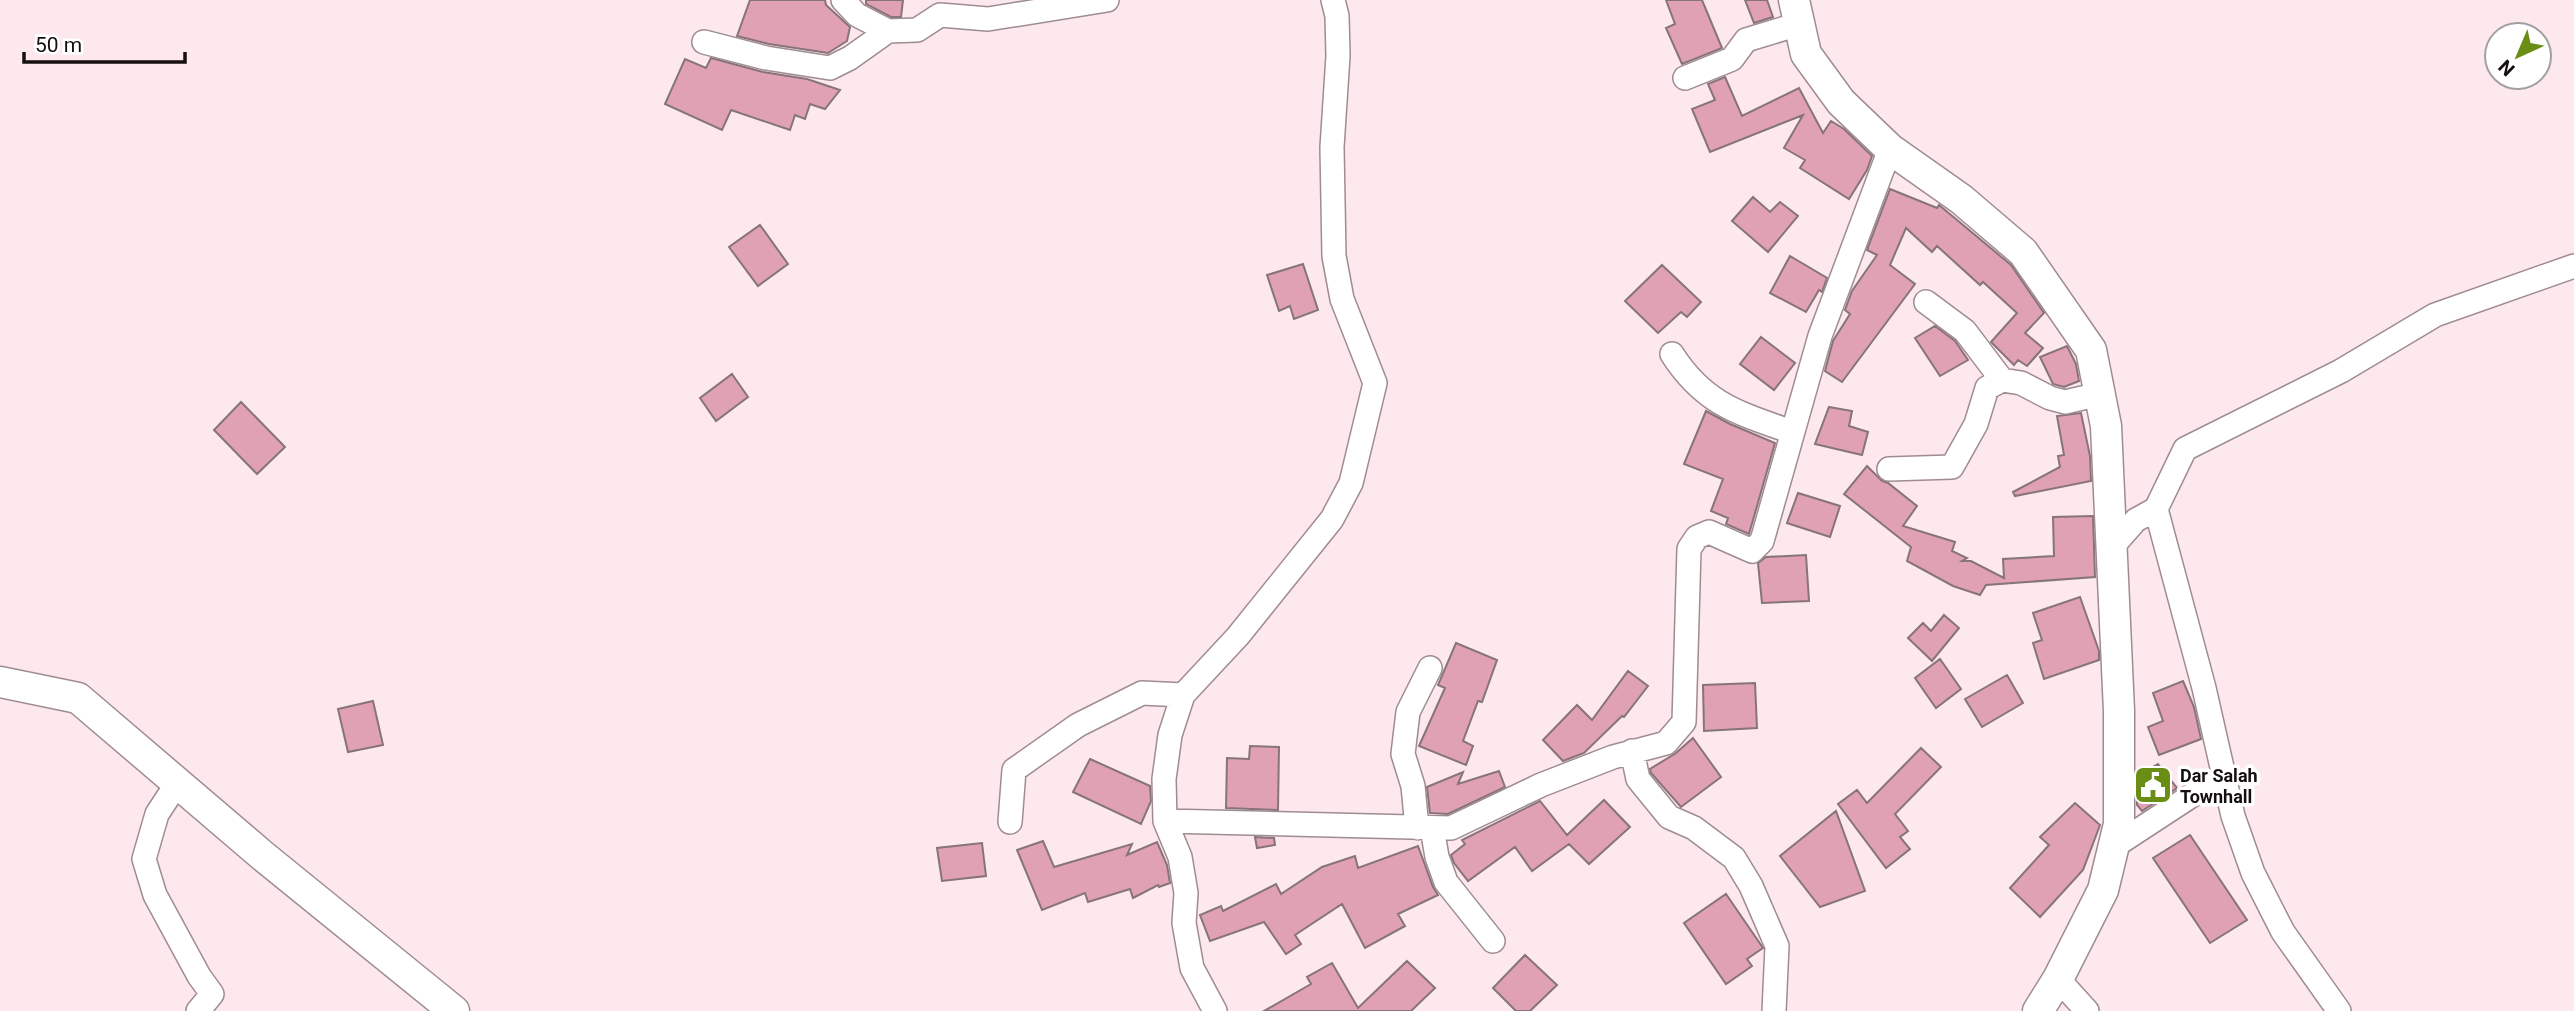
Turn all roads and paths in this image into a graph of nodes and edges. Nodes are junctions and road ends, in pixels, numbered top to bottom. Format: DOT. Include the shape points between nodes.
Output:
graph roads {
  1 [pos="843,0"];
  2 [pos="1107,0"];
  3 [pos="1333,0"];
  4 [pos="1796,12"];
  5 [pos="888,31"];
  6 [pos="704,42"];
  7 [pos="1685,78"];
  8 [pos="1890,149"];
  9 [pos="2574,266"];
  10 [pos="1926,302"];
  11 [pos="1672,354"];
  12 [pos="2002,380"];
  13 [pos="2100,394"];
  14 [pos="1792,432"];
  15 [pos="1889,469"];
  16 [pos="2156,509"];
  17 [pos="2113,546"];
  18 [pos="1430,668"];
  19 [pos="0,682"];
  20 [pos="1183,695"];
  21 [pos="1632,751"];
  22 [pos="2223,775"];
  23 [pos="178,782"];
  24 [pos="1164,821"];
  25 [pos="1010,822"];
  26 [pos="1425,828"];
  27 [pos="2113,847"];
  28 [pos="1493,941"];
  29 [pos="2058,979"];
  30 [pos="198,1011"];
  31 [pos="454,1011"];
  32 [pos="1215,1011"];
  33 [pos="1774,1011"];
  34 [pos="2038,1011"];
  35 [pos="2087,1011"];
  36 [pos="2339,1011"];
  1 -- 5 [label="street" via="858,15"];
  2 -- 5 [label="street" via="988,19 940,15 917,30"];
  3 -- 20 [label="street" via="1338,56 1332,147 1334,256 1342,299 1375,383 1372,397 1351,483 1332,519 1238,636"];
  4 -- 7 [label="street" via="1746,40 1732,60"];
  4 -- 8 [label="street" via="1805,54 1840,102"];
  5 -- 6 [label="street" via="830,68"];
  8 -- 13 [label="street" via="1961,199 2023,252 2091,350"];
  8 -- 14 [label="street" via="1820,336"];
  9 -- 16 [label="street" via="2435,315 2341,371 2185,449"];
  10 -- 12 [label="street" via="1965,331"];
  11 -- 14 [label="street" via="1698,388 1717,402"];
  12 -- 13 [label="street" via="2021,383 2064,402"];
  12 -- 15 [label="street" via="1987,388 1976,424 1952,467"];
  13 -- 17 [label="street"];
  14 -- 21 [label="street" via="1762,541 1752,551 1709,531 1697,537 1689,549 1684,722 1666,743"];
  16 -- 17 [label="street" via="2136,520"];
  16 -- 22 [label="street"];
  17 -- 27 [label="street" via="2119,824"];
  18 -- 26 [label="street" via="1408,712 1403,754"];
  19 -- 23 [label="street" via="78,698"];
  20 -- 24 [label="street" via="1170,734"];
  20 -- 25 [label="street" via="1142,693 1077,725 1039,751 1014,771"];
  21 -- 26 [label="street" via="1541,785 1451,828"];
  21 -- 33 [label="street" via="1639,779 1669,817 1694,828 1734,858 1751,886 1777,946"];
  22 -- 27 [label="street"];
  22 -- 36 [label="street" via="2253,873 2283,932"];
  23 -- 30 [label="street" via="157,814 144,859 155,895 212,994"];
  23 -- 31 [label="street"];
  24 -- 26 [label="street"];
  24 -- 32 [label="street" via="1180,857 1192,968"];
  26 -- 28 [label="street" via="1446,882"];
  27 -- 29 [label="street" via="2103,890"];
  29 -- 34 [label="street"];
  29 -- 35 [label="street"];
}
